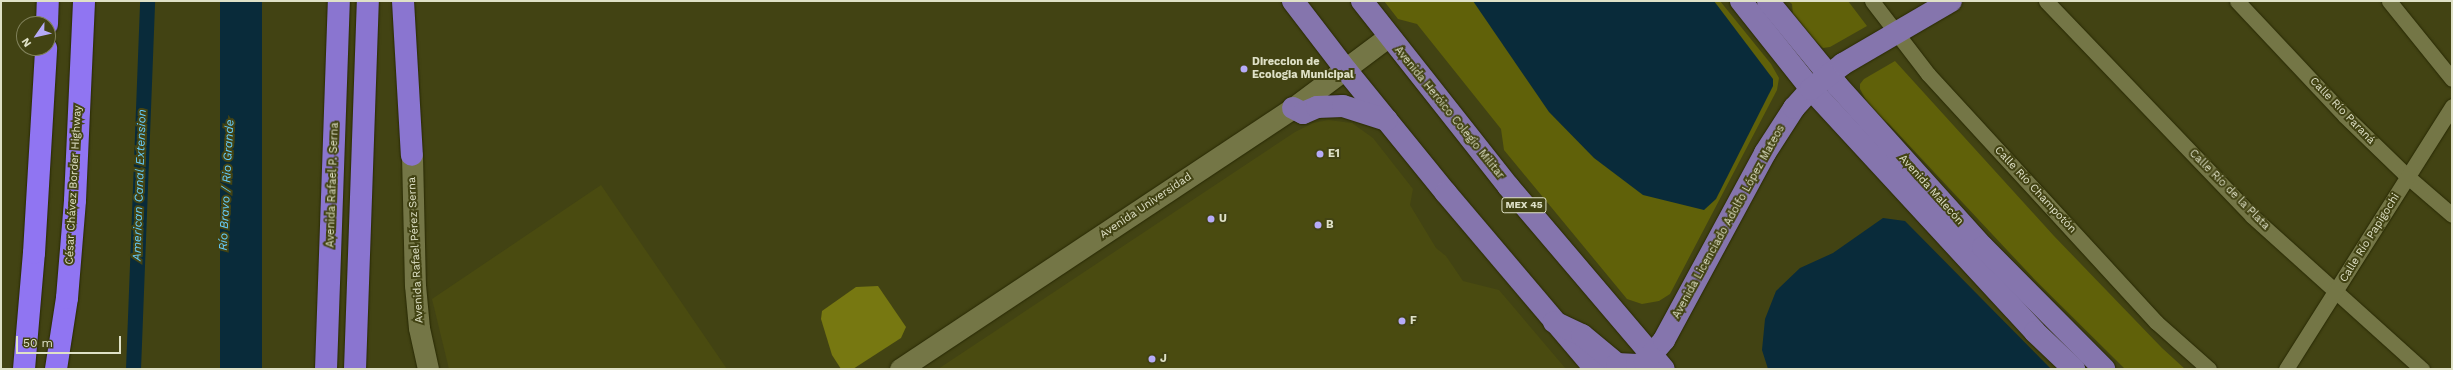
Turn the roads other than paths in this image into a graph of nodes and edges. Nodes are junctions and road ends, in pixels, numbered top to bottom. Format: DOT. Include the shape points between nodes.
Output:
graph roads {
  1 [pos="48,1"];
  2 [pos="84,1"];
  3 [pos="339,1"];
  4 [pos="368,1"];
  5 [pos="403,1"];
  6 [pos="1294,1"];
  7 [pos="1362,1"];
  8 [pos="1741,1"];
  9 [pos="1768,1"];
  10 [pos="1872,1"];
  11 [pos="1951,1"];
  12 [pos="2046,1"];
  13 [pos="2238,1"];
  14 [pos="2389,1"];
  15 [pos="47,16"];
  16 [pos="1896,33"];
  17 [pos="1388,37"];
  18 [pos="46,56"];
  19 [pos="1346,70"];
  20 [pos="1829,75"];
  21 [pos="2452,79"];
  22 [pos="1812,89"];
  23 [pos="2452,106"];
  24 [pos="1293,108"];
  25 [pos="1386,120"];
  26 [pos="412,155"];
  27 [pos="2408,177"];
  28 [pos="2452,215"];
  29 [pos="2336,292"];
  30 [pos="67,298"];
  31 [pos="1554,322"];
  32 [pos="1658,363"];
  33 [pos="24,369"];
  34 [pos="56,369"];
  35 [pos="63,369"];
  36 [pos="326,369"];
  37 [pos="355,369"];
  38 [pos="428,369"];
  39 [pos="900,369"];
  40 [pos="1595,369"];
  41 [pos="2074,369"];
  42 [pos="2104,369"];
  43 [pos="2209,369"];
  44 [pos="2286,369"];
  45 [pos="2422,369"];
  1 -- 15 [label="highway"];
  2 -- 30 [label="highway, César Chávez Border Highway"];
  3 -- 36 [label="highway, Avenida Rafael P. Serna"];
  4 -- 37 [label="highway"];
  5 -- 26 [label="highway"];
  6 -- 19 [label="main road"];
  7 -- 17 [label="main road, Avenida Heróico Colegio Militar / MEX 45"];
  8 -- 22 [label="main road, Avenida Malecón"];
  9 -- 20 [label="main road, Avenida Malecón"];
  10 -- 16 [label="street, Calle Río Champotón"];
  11 -- 16 [label="main road, Avenida Licenciado Adolfo López Mateos"];
  12 -- 29 [label="street, Calle Río de la Plata" via="2252,216"];
  13 -- 27 [label="street, Calle Río Paraná" via="2344,115"];
  14 -- 21 [label="street"];
  16 -- 20 [label="main road, Avenida Licenciado Adolfo López Mateos"];
  16 -- 43 [label="street, Calle Río Champotón" via="1928,74 2156,322"];
  17 -- 19 [label="main road, Avenida Universidad"];
  17 -- 32 [label="main road, Avenida Heróico Colegio Militar / MEX 45" via="1508,186"];
  18 -- 33 [label="highway" via="34,253"];
  19 -- 24 [label="main road, Avenida Universidad"];
  19 -- 25 [label="main road"];
  20 -- 22 [label="main road, Avenida Licenciado Adolfo López Mateos"];
  20 -- 42 [label="main road, Avenida Malecón" via="1983,247"];
  22 -- 32 [label="main road, Avenida Licenciado Adolfo López Mateos" via="1781,126 1664,340"];
  22 -- 41 [label="main road, Avenida Malecón" via="2030,326"];
  23 -- 27 [label="street, Calle Río Papigochi"];
  24 -- 25 [label="main road" via="1303,113 1317,107 1343,106"];
  24 -- 39 [label="main road, Avenida Universidad"];
  25 -- 31 [label="main road"];
  26 -- 38 [label="main road, Avenida Rafael Pérez Serna" via="415,285 419,328"];
  27 -- 28 [label="street, Calle Río Paraná"];
  27 -- 29 [label="street, Calle Río Papigochi"];
  29 -- 44 [label="street, Calle Río Papigochi"];
  29 -- 45 [label="street, Calle Río de la Plata"];
  30 -- 34 [label="highway, César Chávez Border Highway"];
  30 -- 35 [label="highway"];
  31 -- 32 [label="main road" via="1582,335 1617,364"];
  31 -- 40 [label="main road"];
}
